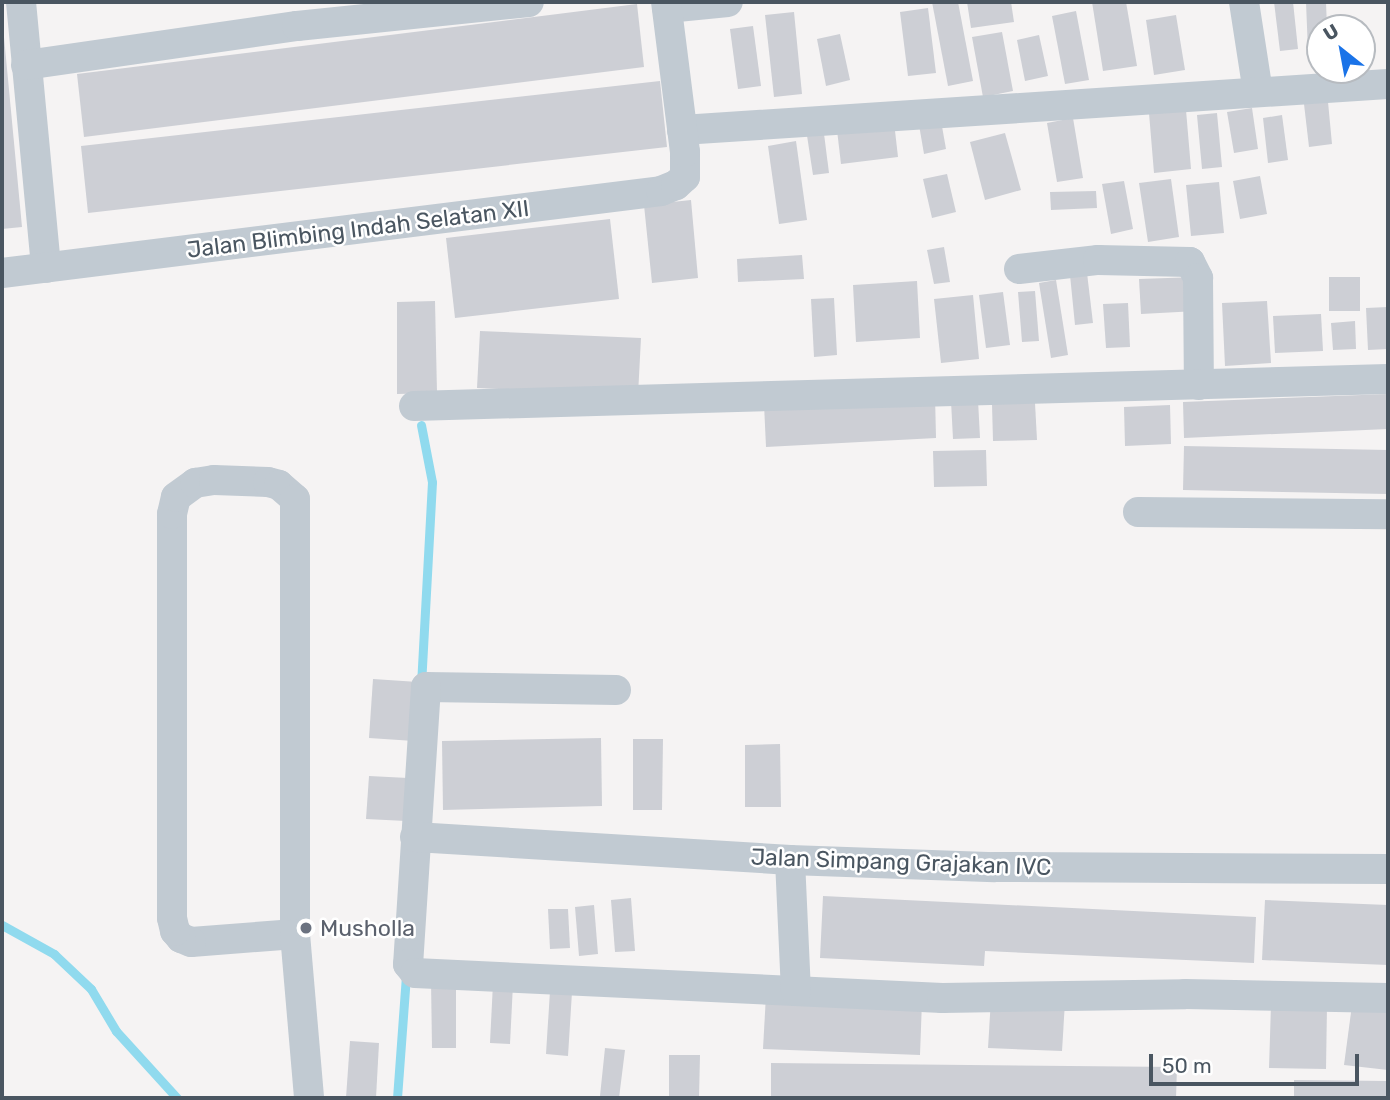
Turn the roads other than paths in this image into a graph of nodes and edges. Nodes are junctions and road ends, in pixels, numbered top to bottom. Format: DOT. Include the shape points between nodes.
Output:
graph roads {
  1 [pos="21,2"];
  2 [pos="529,2"];
  3 [pos="728,2"];
  4 [pos="1244,2"];
  5 [pos="667,5"];
  6 [pos="379,9"];
  7 [pos="296,14"];
  8 [pos="26,65"];
  9 [pos="1388,84"];
  10 [pos="1258,92"];
  11 [pos="683,141"];
  12 [pos="46,268"];
  13 [pos="1019,269"];
  14 [pos="2,273"];
  15 [pos="1388,379"];
  16 [pos="1199,385"];
  17 [pos="414,406"];
  18 [pos="1138,512"];
  19 [pos="1388,514"];
  20 [pos="616,690"];
  21 [pos="415,837"];
  22 [pos="790,860"];
  23 [pos="1388,869"];
  24 [pos="295,934"];
  25 [pos="796,991"];
  26 [pos="1388,998"];
  27 [pos="309,1098"];
  1 -- 8 [label="street"];
  2 -- 6 [label="street"];
  3 -- 5 [label="street"];
  4 -- 10 [label="street"];
  5 -- 11 [label="street"];
  6 -- 7 [label="street"];
  7 -- 8 [label="street"];
  8 -- 12 [label="street"];
  9 -- 10 [label="street"];
  10 -- 11 [label="street"];
  11 -- 12 [label="street, Jalan Blimbing Indah Selatan XII" via="685,177 661,191"];
  12 -- 14 [label="street, Jalan Blimbing Indah Selatan XII"];
  13 -- 16 [label="street" via="1098,260 1190,262 1198,278"];
  15 -- 16 [label="street"];
  16 -- 17 [label="street"];
  18 -- 19 [label="street"];
  20 -- 21 [label="street" via="426,687"];
  21 -- 22 [label="street, Jalan Simpang Grajakan IVC"];
  21 -- 25 [label="street" via="408,964 415,974"];
  22 -- 23 [label="street, Jalan Simpang Grajakan IVC" via="995,867"];
  22 -- 25 [label="street"];
  24 -- 24 [label="street" via="295,499 268,482 195,483 176,497 172,514 172,918 181,939 191,942"];
  24 -- 27 [label="street"];
  25 -- 26 [label="street" via="942,998 1185,994"];
}
